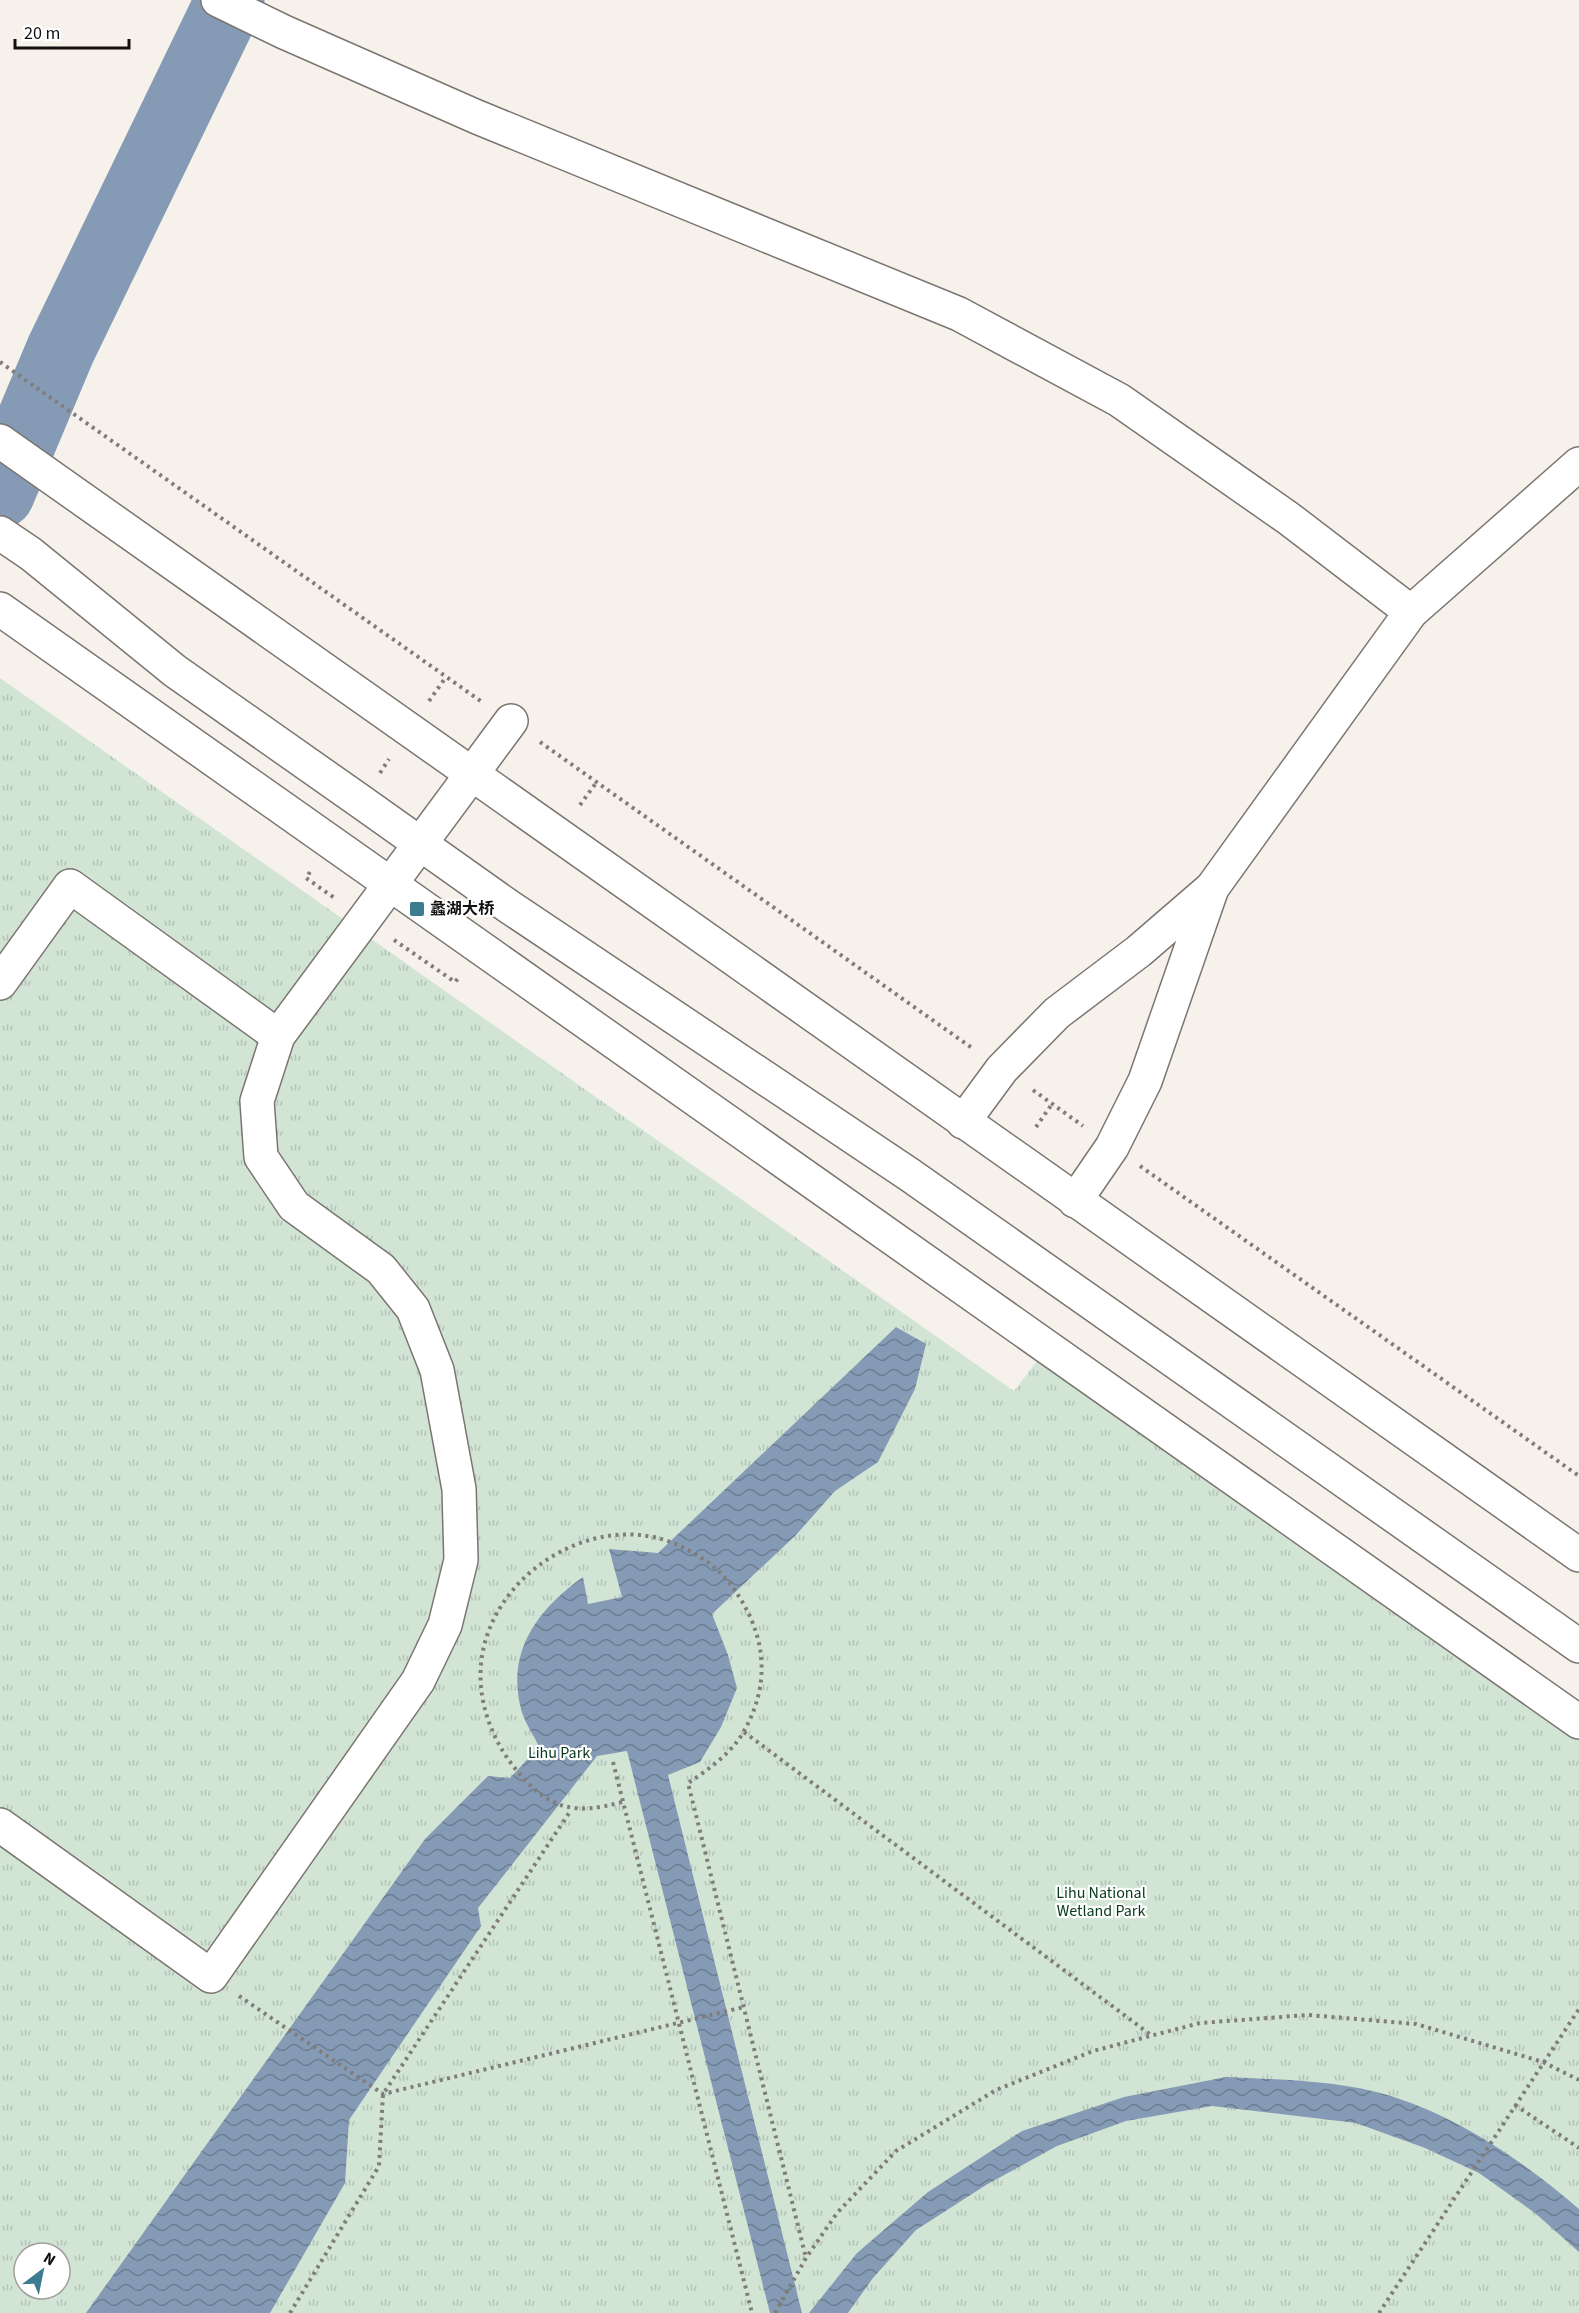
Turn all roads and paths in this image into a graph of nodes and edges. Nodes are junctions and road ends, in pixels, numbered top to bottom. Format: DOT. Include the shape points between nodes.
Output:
graph roads {
  1 [pos="218,0"];
  2 [pos="0,362"];
  3 [pos="0,441"];
  4 [pos="1579,464"];
  5 [pos="0,532"];
  6 [pos="3,611"];
  7 [pos="1411,612"];
  8 [pos="511,721"];
  9 [pos="471,774"];
  10 [pos="419,843"];
  11 [pos="389,884"];
  12 [pos="1212,888"];
  13 [pos="0,983"];
  14 [pos="278,1036"];
  15 [pos="1002,1069"];
  16 [pos="963,1122"];
  17 [pos="1112,1147"];
  18 [pos="1075,1201"];
  19 [pos="1579,1476"];
  20 [pos="1579,1555"];
  21 [pos="1579,1646"];
  22 [pos="1579,1722"];
  23 [pos="744,1732"];
  24 [pos="613,1762"];
  25 [pos="622,1802"];
  26 [pos="571,1810"];
  27 [pos="0,1826"];
  28 [pos="211,1976"];
  29 [pos="744,2007"];
  30 [pos="1579,2009"];
  31 [pos="678,2022"];
  32 [pos="1151,2036"];
  33 [pos="1543,2062"];
  34 [pos="1579,2080"];
  35 [pos="383,2094"];
  36 [pos="1515,2105"];
  37 [pos="1579,2148"];
  38 [pos="806,2258"];
  39 [pos="290,2313"];
  40 [pos="752,2313"];
  41 [pos="776,2313"];
  42 [pos="1379,2313"];
  1 -- 7 [label="main road" via="477,117 959,314 1119,400 1288,518"];
  2 -- 8 [label="path"];
  3 -- 9 [label="main road"];
  4 -- 7 [label="main road"];
  5 -- 10 [label="main road" via="175,671"];
  6 -- 11 [label="main road"];
  7 -- 12 [label="main road"];
  8 -- 9 [label="main road"];
  8 -- 15 [label="path"];
  9 -- 10 [label="main road"];
  9 -- 16 [label="main road"];
  10 -- 11 [label="main road"];
  10 -- 21 [label="main road" via="910,1175"];
  11 -- 14 [label="main road"];
  11 -- 22 [label="main road"];
  12 -- 15 [label="main road" via="1058,1013"];
  12 -- 17 [label="main road" via="1145,1081"];
  13 -- 14 [label="main road" via="70,886"];
  14 -- 28 [label="main road" via="257,1101 261,1156 294,1206 381,1269 413,1309 437,1370 459,1489 461,1560 445,1625 418,1681"];
  15 -- 16 [label="main road"];
  15 -- 17 [label="path"];
  16 -- 18 [label="main road"];
  17 -- 18 [label="main road"];
  17 -- 19 [label="path"];
  18 -- 20 [label="main road"];
  23 -- 26 [label="path" via="762,1676 760,1639 744,1601 715,1566 676,1544 648,1535 601,1536 561,1550 530,1572 502,1606 484,1646 480,1684 487,1722 508,1760 534,1791"];
  23 -- 29 [label="path" via="715,1765 688,1784"];
  23 -- 32 [label="path"];
  24 -- 25 [label="path"];
  25 -- 26 [label="path"];
  25 -- 31 [label="path"];
  26 -- 35 [label="path"];
  27 -- 28 [label="main road"];
  28 -- 35 [label="path"];
  29 -- 31 [label="path"];
  29 -- 38 [label="path"];
  30 -- 33 [label="path"];
  31 -- 35 [label="path"];
  31 -- 40 [label="path"];
  32 -- 33 [label="path" via="1200,2023 1308,2015 1416,2024"];
  32 -- 38 [label="path" via="1093,2051 996,2090 896,2151 837,2213"];
  33 -- 34 [label="path"];
  33 -- 36 [label="path"];
  35 -- 39 [label="path" via="379,2166"];
  36 -- 37 [label="path"];
  36 -- 42 [label="path"];
  38 -- 41 [label="path"];
}
